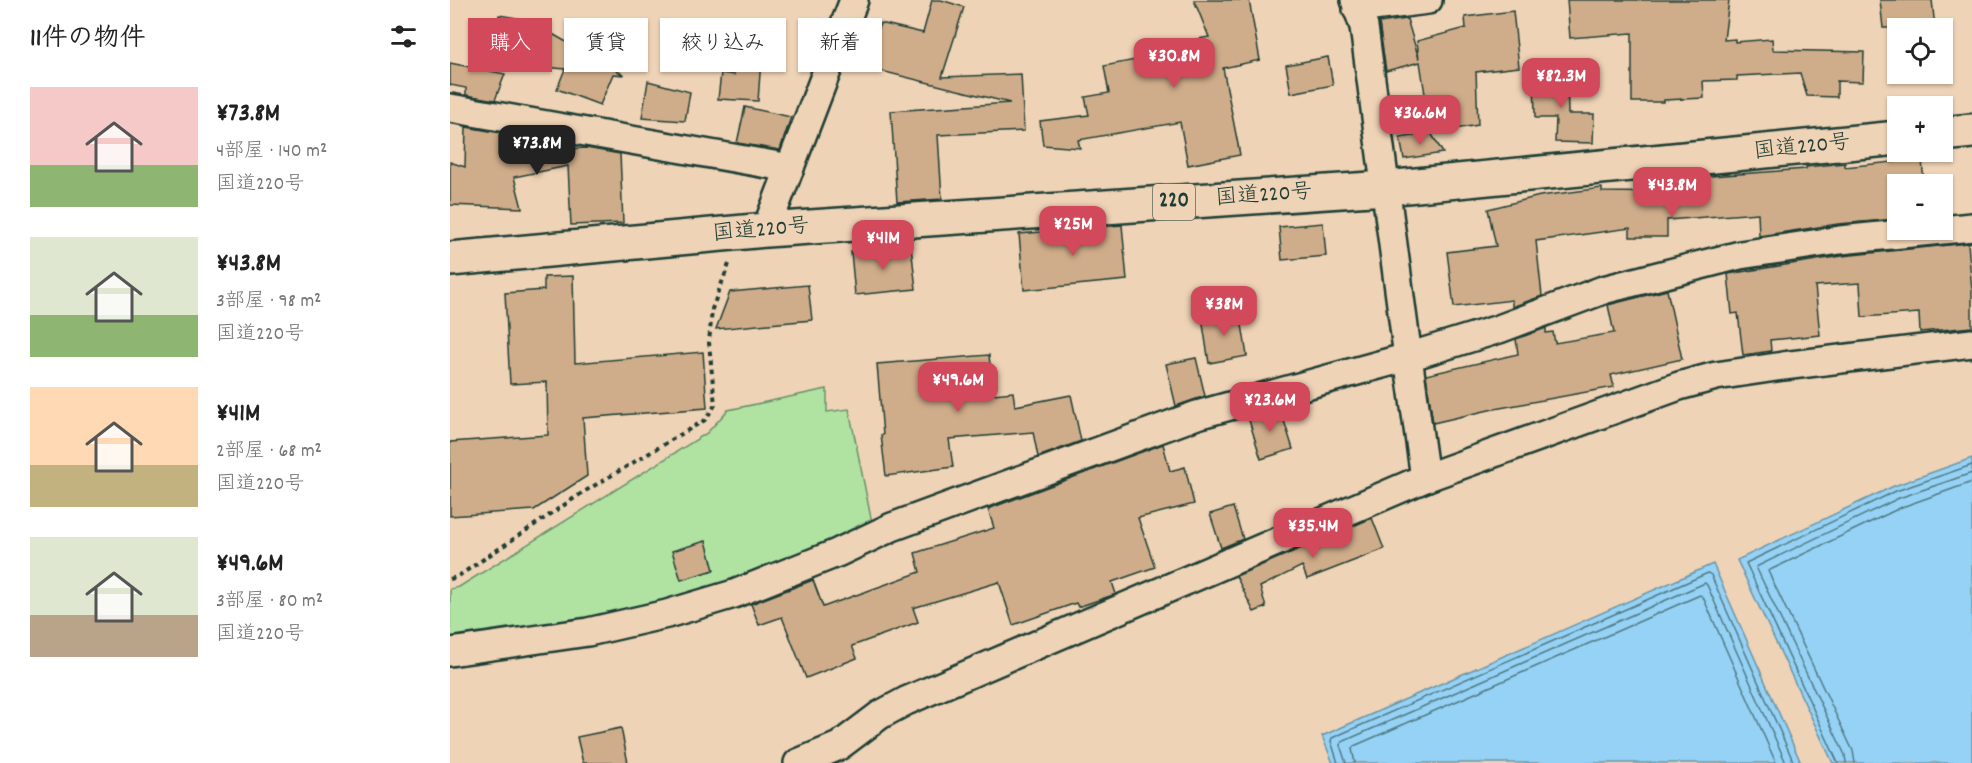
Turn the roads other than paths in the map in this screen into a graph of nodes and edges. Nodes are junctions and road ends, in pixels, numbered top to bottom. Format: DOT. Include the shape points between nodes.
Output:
graph roads {
  1 [pos="854,0"];
  2 [pos="1428,0"];
  3 [pos="1356,4"];
  4 [pos="450,108"];
  5 [pos="1972,131"];
  6 [pos="1953,133"];
  7 [pos="1887,139"];
  8 [pos="790,168"];
  9 [pos="1386,188"];
  10 [pos="1972,227"];
  11 [pos="754,231"];
  12 [pos="450,259"];
  13 [pos="1972,344"];
  14 [pos="1408,357"];
  15 [pos="1425,478"];
  16 [pos="450,652"];
  17 [pos="798,763"];
  1 -- 8 [label="street"];
  2 -- 3 [label="street"];
  3 -- 9 [label="street" via="1364,27"];
  4 -- 8 [label="street"];
  5 -- 6 [label="highway"];
  7 -- 9 [label="highway, 国道220号 / 220"];
  8 -- 11 [label="street"];
  9 -- 11 [label="highway, 国道220号 / 220"];
  9 -- 14 [label="street"];
  10 -- 14 [label="street" via="1740,255 1604,291"];
  11 -- 12 [label="highway, 国道220号 / 220"];
  13 -- 15 [label="street" via="1716,376 1624,405"];
  14 -- 15 [label="street"];
  14 -- 16 [label="street" via="1197,415 892,527 734,594 588,632"];
  15 -- 17 [label="street" via="906,701 839,746"];
}
